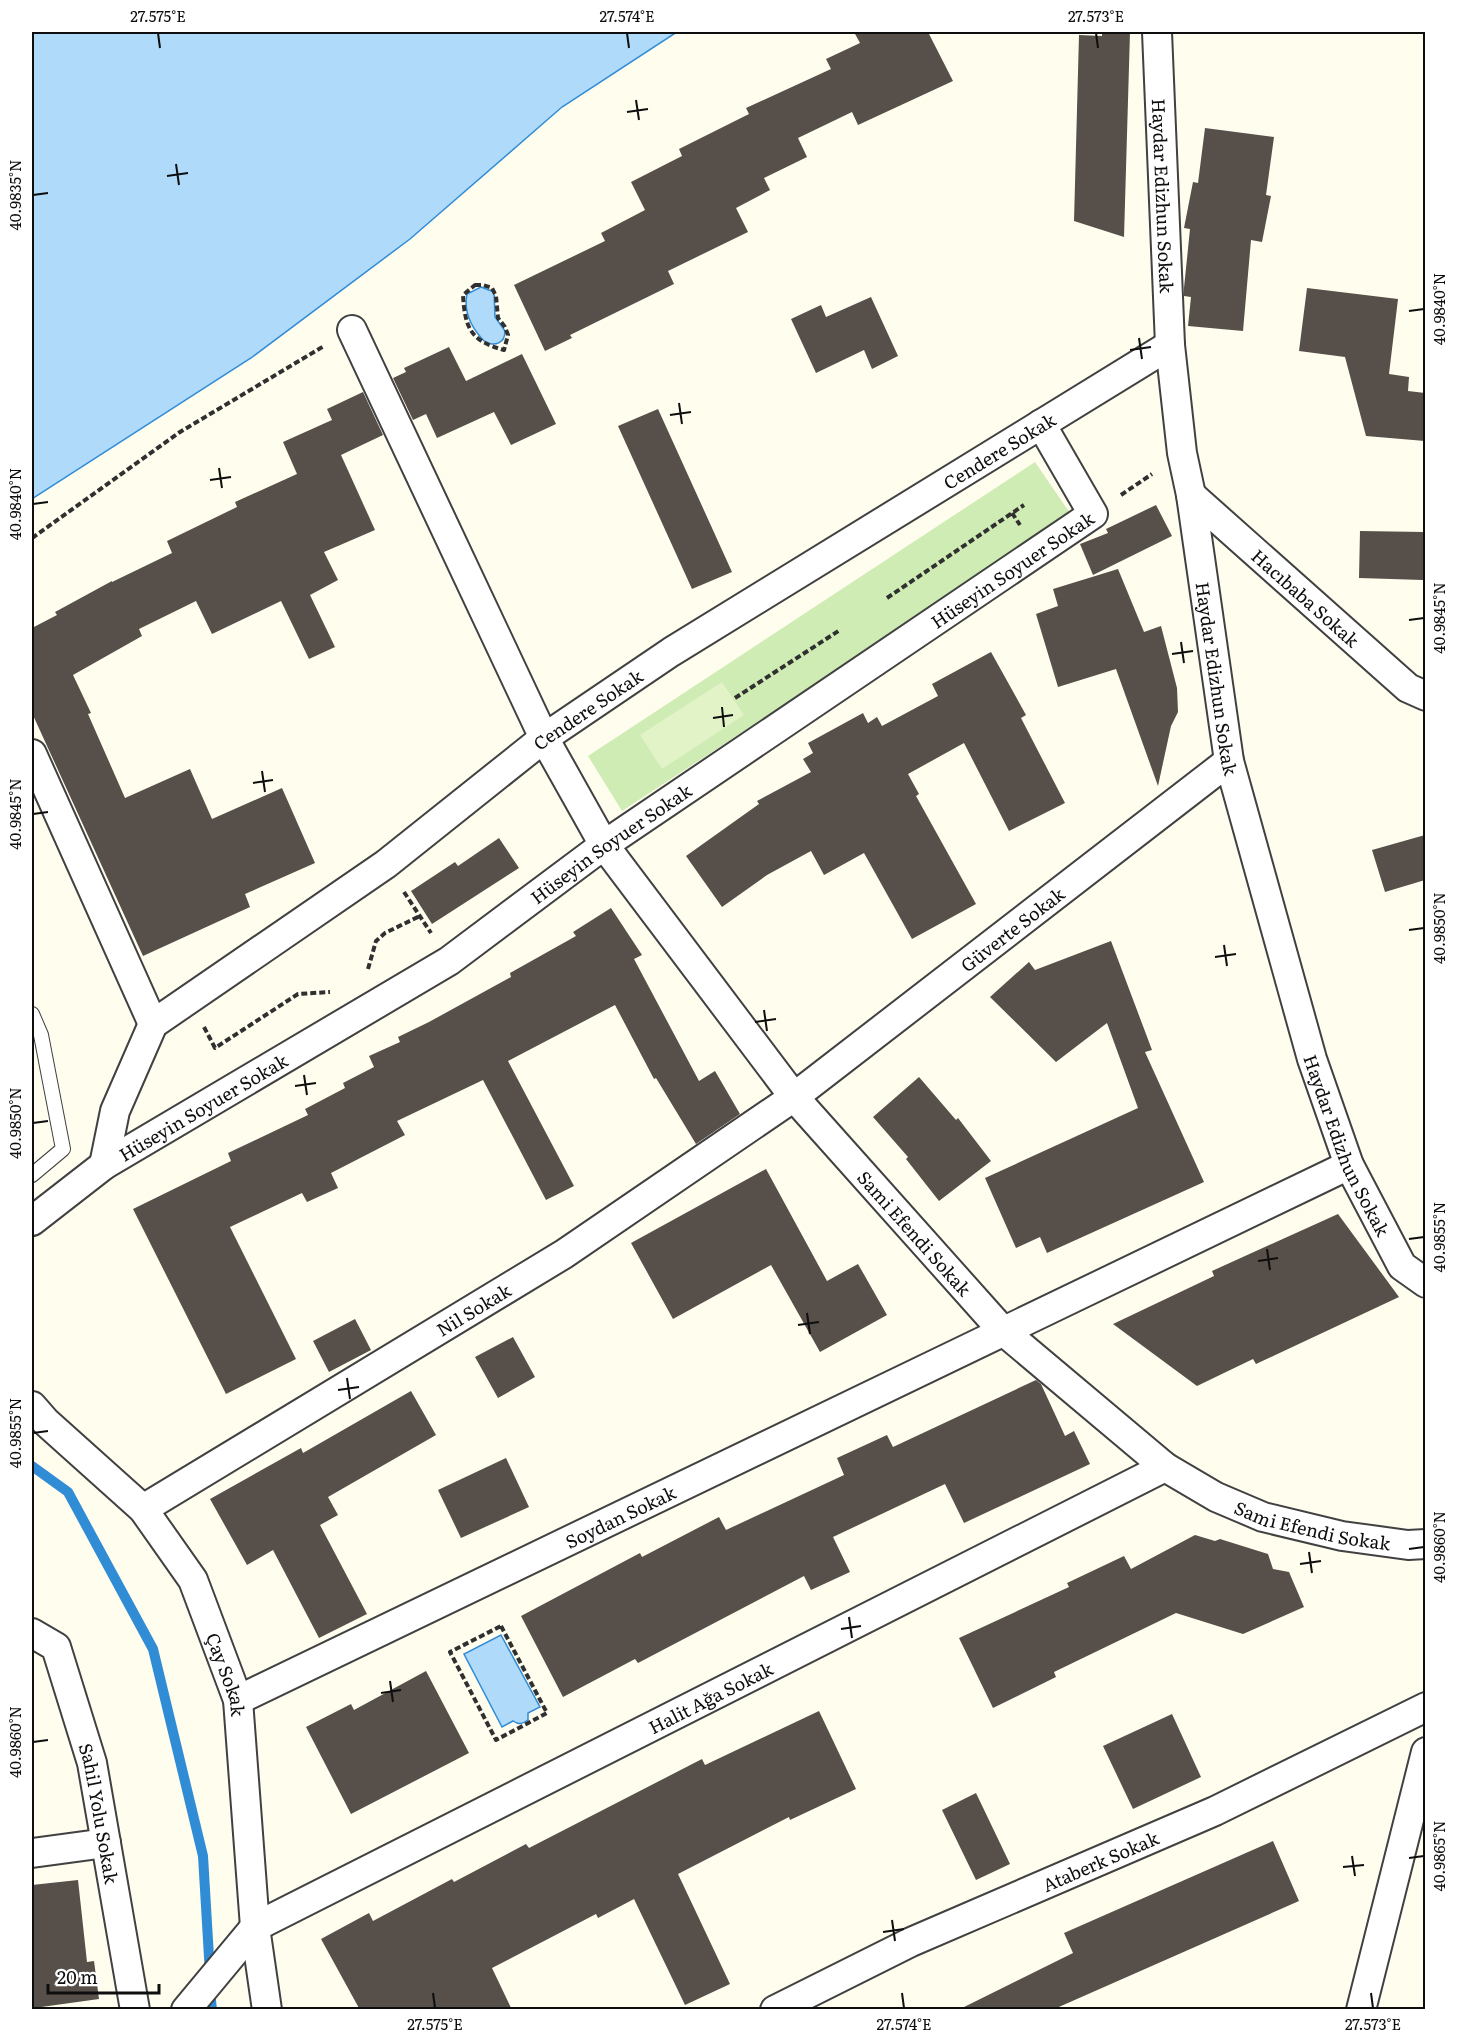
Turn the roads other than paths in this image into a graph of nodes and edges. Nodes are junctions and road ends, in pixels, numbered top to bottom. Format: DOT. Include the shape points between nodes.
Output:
graph roads {
  1 [pos="1157,32"];
  2 [pos="352,330"];
  3 [pos="1170,345"];
  4 [pos="1041,424"];
  5 [pos="1191,495"];
  6 [pos="1425,696"];
  7 [pos="544,738"];
  8 [pos="32,754"];
  9 [pos="1229,761"];
  10 [pos="604,845"];
  11 [pos="32,1014"];
  12 [pos="153,1024"];
  13 [pos="794,1097"];
  14 [pos="104,1165"];
  15 [pos="1349,1165"];
  16 [pos="32,1175"];
  17 [pos="32,1221"];
  18 [pos="1425,1283"];
  19 [pos="1002,1330"];
  20 [pos="32,1406"];
  21 [pos="1166,1467"];
  22 [pos="143,1509"];
  23 [pos="1425,1544"];
  24 [pos="32,1633"];
  25 [pos="238,1700"];
  26 [pos="1425,1707"];
  27 [pos="1425,1752"];
  28 [pos="106,1843"];
  29 [pos="32,1853"];
  30 [pos="255,1927"];
  31 [pos="135,2010"];
  32 [pos="186,2010"];
  33 [pos="267,2010"];
  34 [pos="775,2010"];
  35 [pos="1361,2010"];
  1 -- 3 [label="street, Haydar Edizhun Sokak"];
  2 -- 7 [label="street, Sami Efendi Sokak"];
  3 -- 4 [label="street, Cendere Sokak"];
  3 -- 5 [label="street, Haydar Edizhun Sokak" via="1182,453"];
  4 -- 7 [label="street, Cendere Sokak" via="671,652"];
  4 -- 10 [label="street, Hüseyin Soyuer Sokak" via="1094,514"];
  5 -- 6 [label="street, Hacıbaba Sokak" via="1408,688"];
  5 -- 9 [label="street, Haydar Edizhun Sokak"];
  7 -- 10 [label="street, Sami Efendi Sokak"];
  7 -- 12 [label="street, Cendere Sokak" via="386,864"];
  8 -- 12 [label="street"];
  9 -- 13 [label="street, Güverte Sokak"];
  9 -- 15 [label="street, Haydar Edizhun Sokak" via="1312,1059"];
  10 -- 13 [label="street, Sami Efendi Sokak"];
  10 -- 14 [label="street, Hüseyin Soyuer Sokak" via="449,962"];
  11 -- 16 [label="lane" via="41,1035 63,1149"];
  12 -- 14 [label="street" via="115,1111"];
  13 -- 19 [label="street, Sami Efendi Sokak"];
  13 -- 22 [label="street, Nil Sokak" via="564,1254"];
  14 -- 17 [label="street, Hüseyin Soyuer Sokak"];
  15 -- 18 [label="street, Haydar Edizhun Sokak" via="1402,1266"];
  15 -- 19 [label="street, Soydan Sokak"];
  19 -- 21 [label="street, Sami Efendi Sokak"];
  19 -- 25 [label="street, Soydan Sokak"];
  20 -- 22 [label="street, Çay Sokak"];
  21 -- 23 [label="street, Sami Efendi Sokak" via="1216,1497 1263,1517 1342,1536"];
  21 -- 30 [label="street, Halit Ağa Sokak"];
  22 -- 25 [label="street, Çay Sokak" via="192,1580"];
  24 -- 28 [label="street, Sahil Yolu Sokak" via="56,1647 92,1763"];
  25 -- 30 [label="street, Çay Sokak"];
  26 -- 34 [label="street, Ataberk Sokak" via="1215,1811 911,1942"];
  27 -- 35 [label="street"];
  28 -- 29 [label="street"];
  28 -- 31 [label="street, Sahil Yolu Sokak"];
  30 -- 32 [label="street"];
  30 -- 33 [label="street, Çay Sokak"];
}
